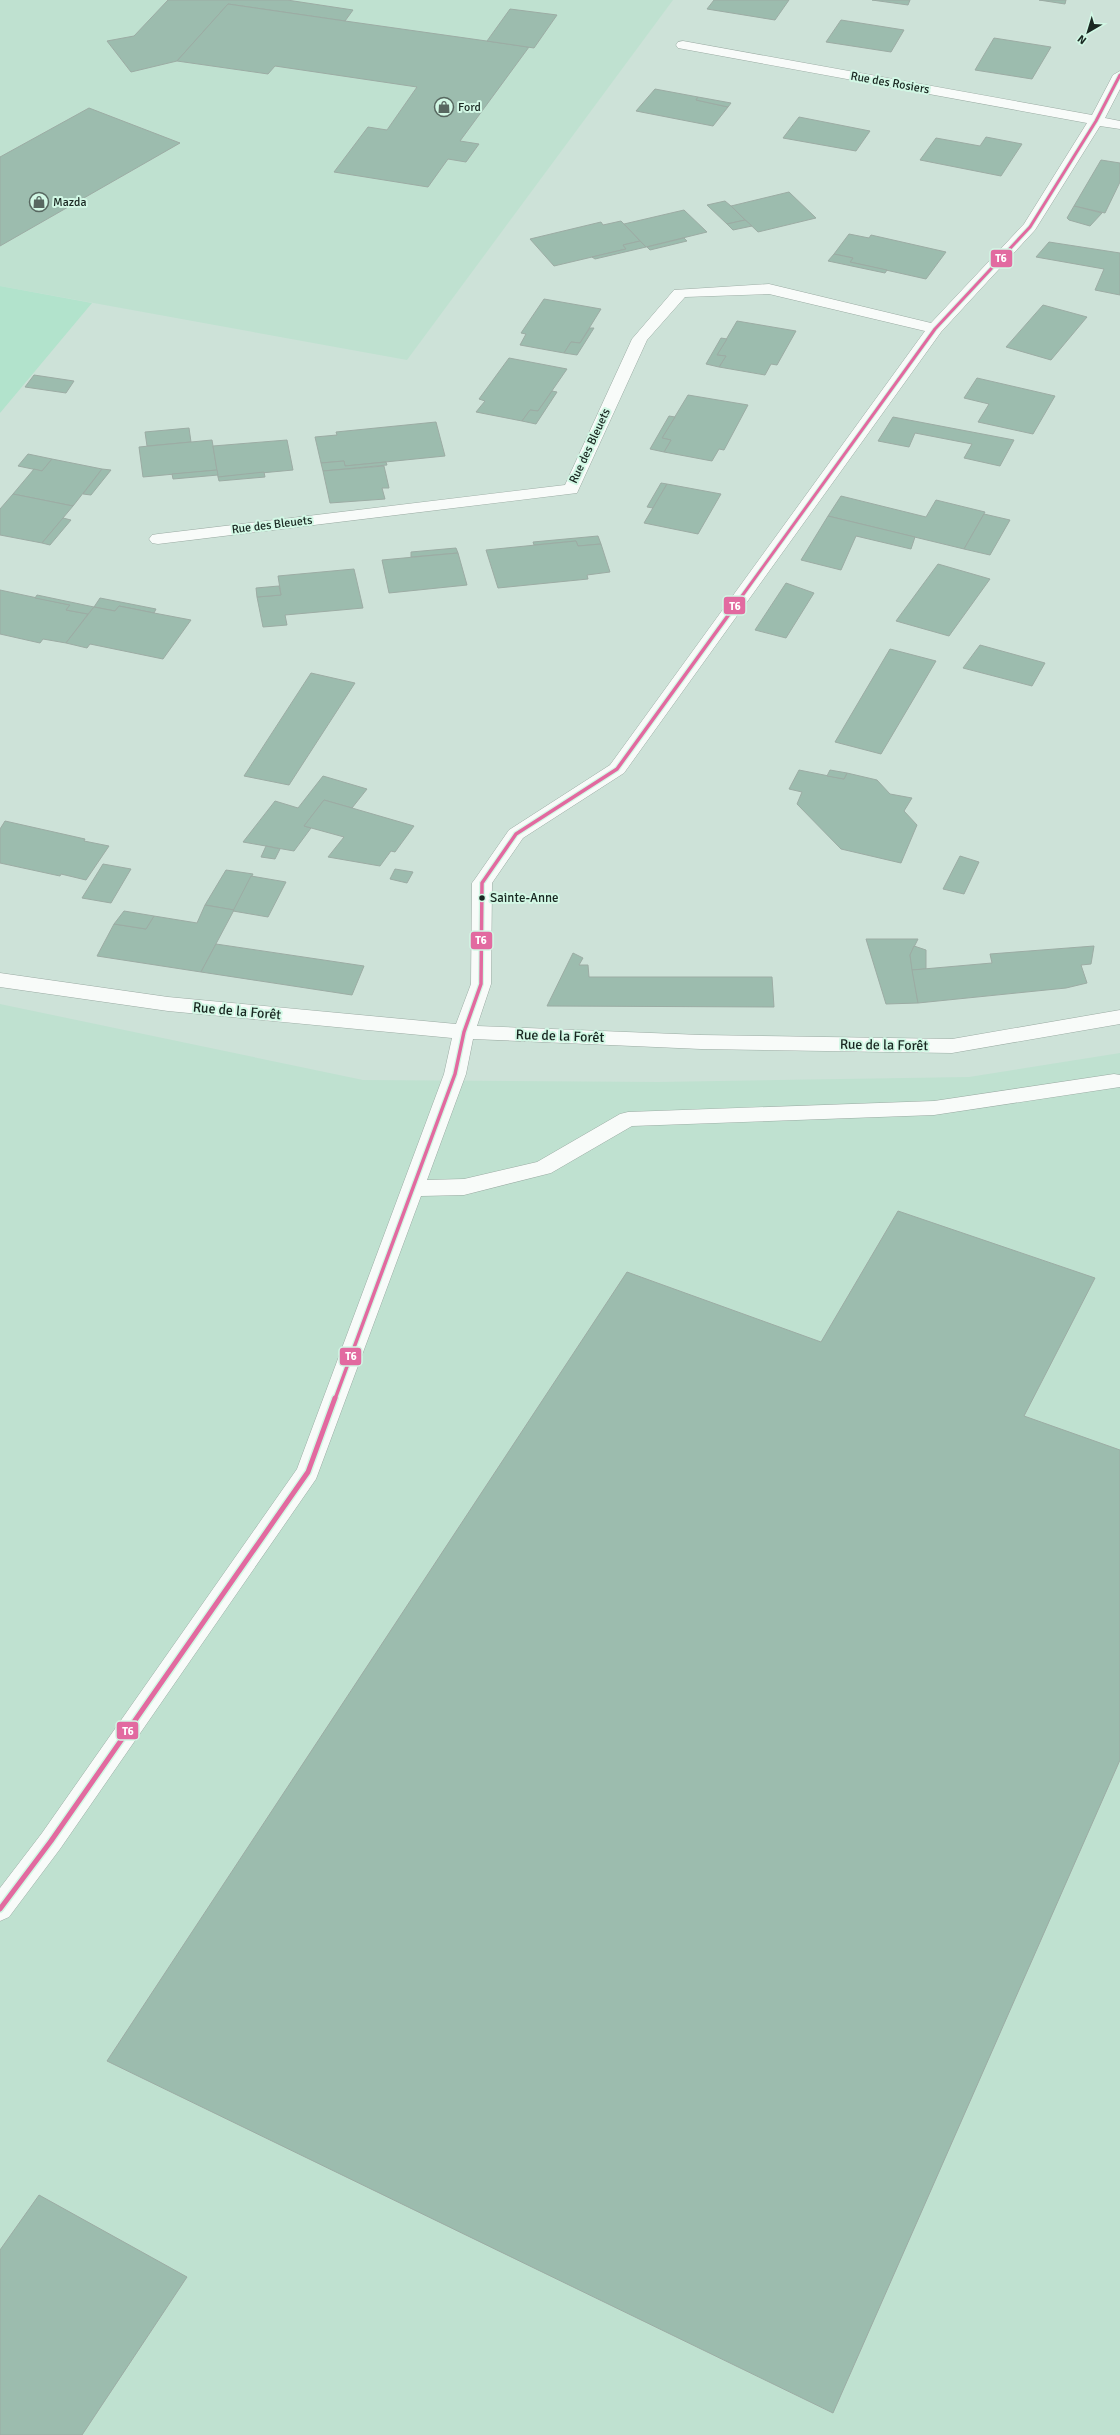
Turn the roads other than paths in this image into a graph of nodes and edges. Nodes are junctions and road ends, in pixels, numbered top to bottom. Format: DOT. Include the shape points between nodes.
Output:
graph roads {
  1 [pos="683,45"];
  2 [pos="1120,75"];
  3 [pos="1096,121"];
  4 [pos="1120,125"];
  5 [pos="935,329"];
  6 [pos="158,539"];
  7 [pos="0,980"];
  8 [pos="1120,1017"];
  9 [pos="464,1032"];
  10 [pos="1114,1081"];
  11 [pos="414,1188"];
  12 [pos="0,1909"];
  1 -- 3 [label="street, Rue des Rosiers"];
  2 -- 3 [label="street"];
  3 -- 4 [label="street, Rue des Rosiers"];
  3 -- 5 [label="street" via="1030,227"];
  5 -- 6 [label="street, Rue des Bleuets" via="768,289 680,293 640,339 571,489"];
  5 -- 9 [label="street" via="617,769 516,834 482,883 481,984"];
  7 -- 9 [label="street, Rue de la Forêt" via="168,1004"];
  8 -- 9 [label="street, Rue de la Forêt" via="952,1046 701,1042"];
  9 -- 11 [label="street" via="455,1074"];
  10 -- 11 [label="street" via="934,1108 628,1119 542,1168 464,1187"];
  11 -- 12 [label="street" via="308,1472 51,1841"];
}
